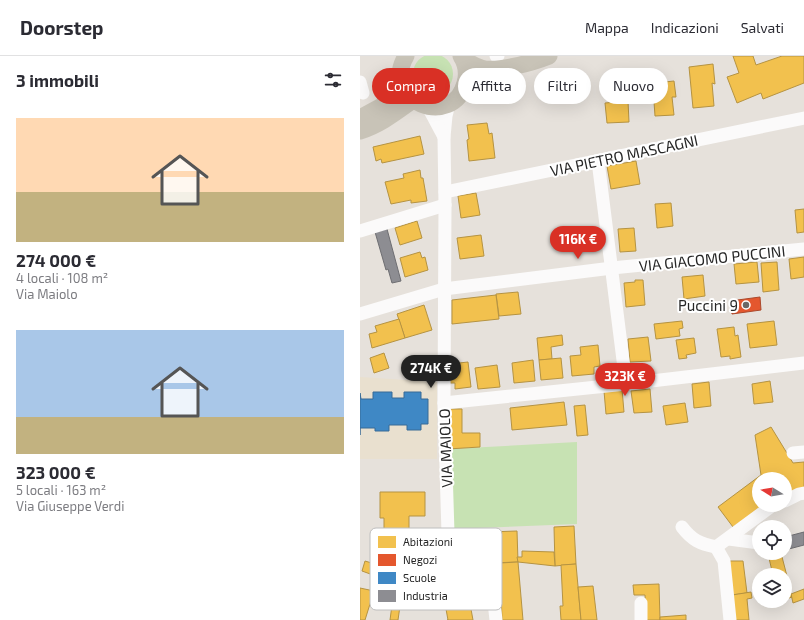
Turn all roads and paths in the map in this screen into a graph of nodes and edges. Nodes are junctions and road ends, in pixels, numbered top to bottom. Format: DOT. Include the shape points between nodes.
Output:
graph roads {
  1 [pos="406,56"];
  2 [pos="462,57"];
  3 [pos="542,58"];
  4 [pos="401,68"];
  5 [pos="466,68"];
  6 [pos="526,68"];
  7 [pos="458,96"];
  8 [pos="452,102"];
  9 [pos="384,104"];
  10 [pos="418,104"];
  11 [pos="421,104"];
  12 [pos="428,104"];
  13 [pos="448,104"];
  14 [pos="360,118"];
  15 [pos="804,118"];
  16 [pos="360,131"];
  17 [pos="444,137"];
  18 [pos="598,161"];
  19 [pos="445,199"];
  20 [pos="360,231"];
  21 [pos="804,248"];
  22 [pos="612,268"];
  23 [pos="444,289"];
  24 [pos="360,314"];
  25 [pos="804,363"];
  26 [pos="626,384"];
  27 [pos="444,403"];
  28 [pos="804,493"];
  29 [pos="792,498"];
  30 [pos="764,512"];
  31 [pos="682,526"];
  32 [pos="448,528"];
  33 [pos="729,539"];
  34 [pos="752,542"];
  35 [pos="716,547"];
  36 [pos="641,603"];
  37 [pos="495,610"];
  38 [pos="496,620"];
  39 [pos="642,620"];
  40 [pos="730,620"];
  1 -- 4 [label="main road"];
  2 -- 3 [label="main road" via="473,65 491,70"];
  2 -- 5 [label="main road"];
  3 -- 6 [label="main road"];
  7 -- 8 [label="main road"];
  8 -- 17 [label="street, VIA MAIOLO" via="446,116"];
  9 -- 14 [label="main road"];
  10 -- 16 [label="main road"];
  11 -- 17 [label="street, VIA MAIOLO"];
  12 -- 13 [label="main road"];
  15 -- 18 [label="street, VIA PIETRO MASCAGNI"];
  17 -- 19 [label="street, VIA MAIOLO"];
  18 -- 19 [label="street, VIA PIETRO MASCAGNI"];
  18 -- 22 [label="street"];
  19 -- 20 [label="street, VIA PIETRO MASCAGNI"];
  19 -- 23 [label="street, VIA MAIOLO"];
  21 -- 22 [label="street, VIA GIACOMO PUCCINI"];
  22 -- 23 [label="street, VIA GIACOMO PUCCINI"];
  22 -- 26 [label="street"];
  23 -- 24 [label="street, VIA GIACOMO PUCCINI"];
  23 -- 27 [label="street, VIA MAIOLO"];
  25 -- 26 [label="street"];
  26 -- 27 [label="street"];
  27 -- 32 [label="street, VIA MAIOLO"];
  28 -- 29 [label="street"];
  30 -- 33 [label="street"];
  31 -- 35 [label="street" via="693,539 703,545"];
  33 -- 34 [label="street"];
  33 -- 35 [label="street"];
  35 -- 40 [label="street" via="724,561"];
  36 -- 39 [label="street"];
  37 -- 38 [label="street, VIA MAIOLO"];
}
